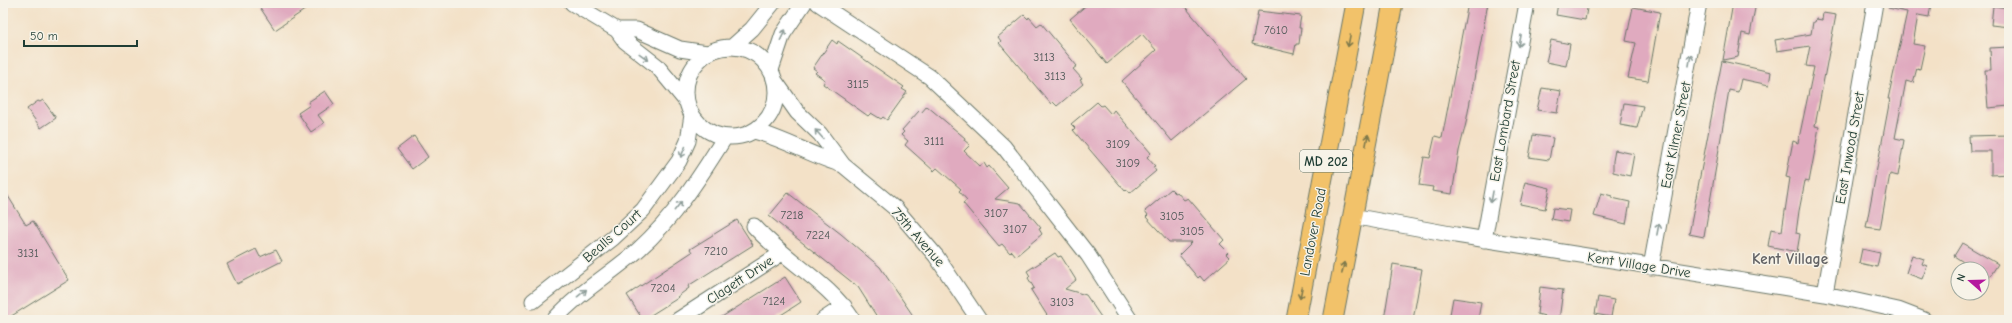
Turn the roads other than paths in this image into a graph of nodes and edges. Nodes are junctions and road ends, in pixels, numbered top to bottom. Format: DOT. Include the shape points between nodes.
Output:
graph roads {
  1 [pos="572,3"];
  2 [pos="773,3"];
  3 [pos="804,3"];
  4 [pos="818,3"];
  5 [pos="1356,3"];
  6 [pos="1393,3"];
  7 [pos="1526,3"];
  8 [pos="1700,3"];
  9 [pos="1875,3"];
  10 [pos="617,30"];
  11 [pos="733,46"];
  12 [pos="707,53"];
  13 [pos="773,76"];
  14 [pos="686,101"];
  15 [pos="692,115"];
  16 [pos="754,131"];
  17 [pos="725,137"];
  18 [pos="843,165"];
  19 [pos="1352,216"];
  20 [pos="754,226"];
  21 [pos="1484,240"];
  22 [pos="782,253"];
  23 [pos="1651,267"];
  24 [pos="1825,294"];
  25 [pos="533,301"];
  26 [pos="844,306"];
  27 [pos="554,320"];
  28 [pos="678,320"];
  29 [pos="823,320"];
  30 [pos="853,320"];
  31 [pos="980,320"];
  32 [pos="1130,320"];
  33 [pos="1296,320"];
  34 [pos="1333,320"];
  35 [pos="1924,320"];
  1 -- 10 [label="street"];
  2 -- 11 [label="street" via="752,29"];
  13 -- 3 [label="street, one-way" via="783,34"];
  4 -- 32 [label="street" via="930,77 1004,147 1088,255"];
  5 -- 33 [label="main road, Landover Road / MD 202, one-way"];
  19 -- 6 [label="main road, MD 202, one-way"];
  7 -- 21 [label="street, East Lombard Street, one-way"];
  23 -- 8 [label="street, East Kilmer Street, one-way"];
  9 -- 24 [label="street, East Inwood Street"];
  10 -- 12 [label="street" via="637,30 680,49"];
  10 -- 14 [label="street, one-way" via="625,41 657,66"];
  11 -- 12 [label="street"];
  11 -- 13 [label="street" via="755,54 764,61"];
  12 -- 14 [label="street" via="689,74"];
  13 -- 16 [label="street" via="776,95 772,110 765,122"];
  18 -- 13 [label="street, 75th Avenue, one-way" via="820,134 797,112"];
  14 -- 15 [label="street"];
  15 -- 17 [label="street" via="700,126"];
  15 -- 25 [label="street, Bealls Court, one-way" via="684,152 644,210"];
  16 -- 17 [label="street" via="740,136"];
  16 -- 18 [label="street, 75th Avenue" via="774,136 822,159"];
  27 -- 17 [label="street, Bealls Court, one-way" via="580,294 624,262 652,236 680,203"];
  18 -- 31 [label="street, 75th Avenue" via="895,208 936,256"];
  19 -- 21 [label="street, Kent Village Drive"];
  34 -- 19 [label="main road, MD 202, one-way"];
  20 -- 22 [label="street, Clagett Drive"];
  21 -- 23 [label="street, Kent Village Drive"];
  22 -- 26 [label="street, Clagett Drive" via="816,279"];
  22 -- 28 [label="street, Clagett Drive"];
  23 -- 24 [label="street, Kent Village Drive"];
  24 -- 35 [label="street, Kent Village Drive" via="1898,310"];
  26 -- 29 [label="street"];
  26 -- 30 [label="street, Clagett Drive"];
}
